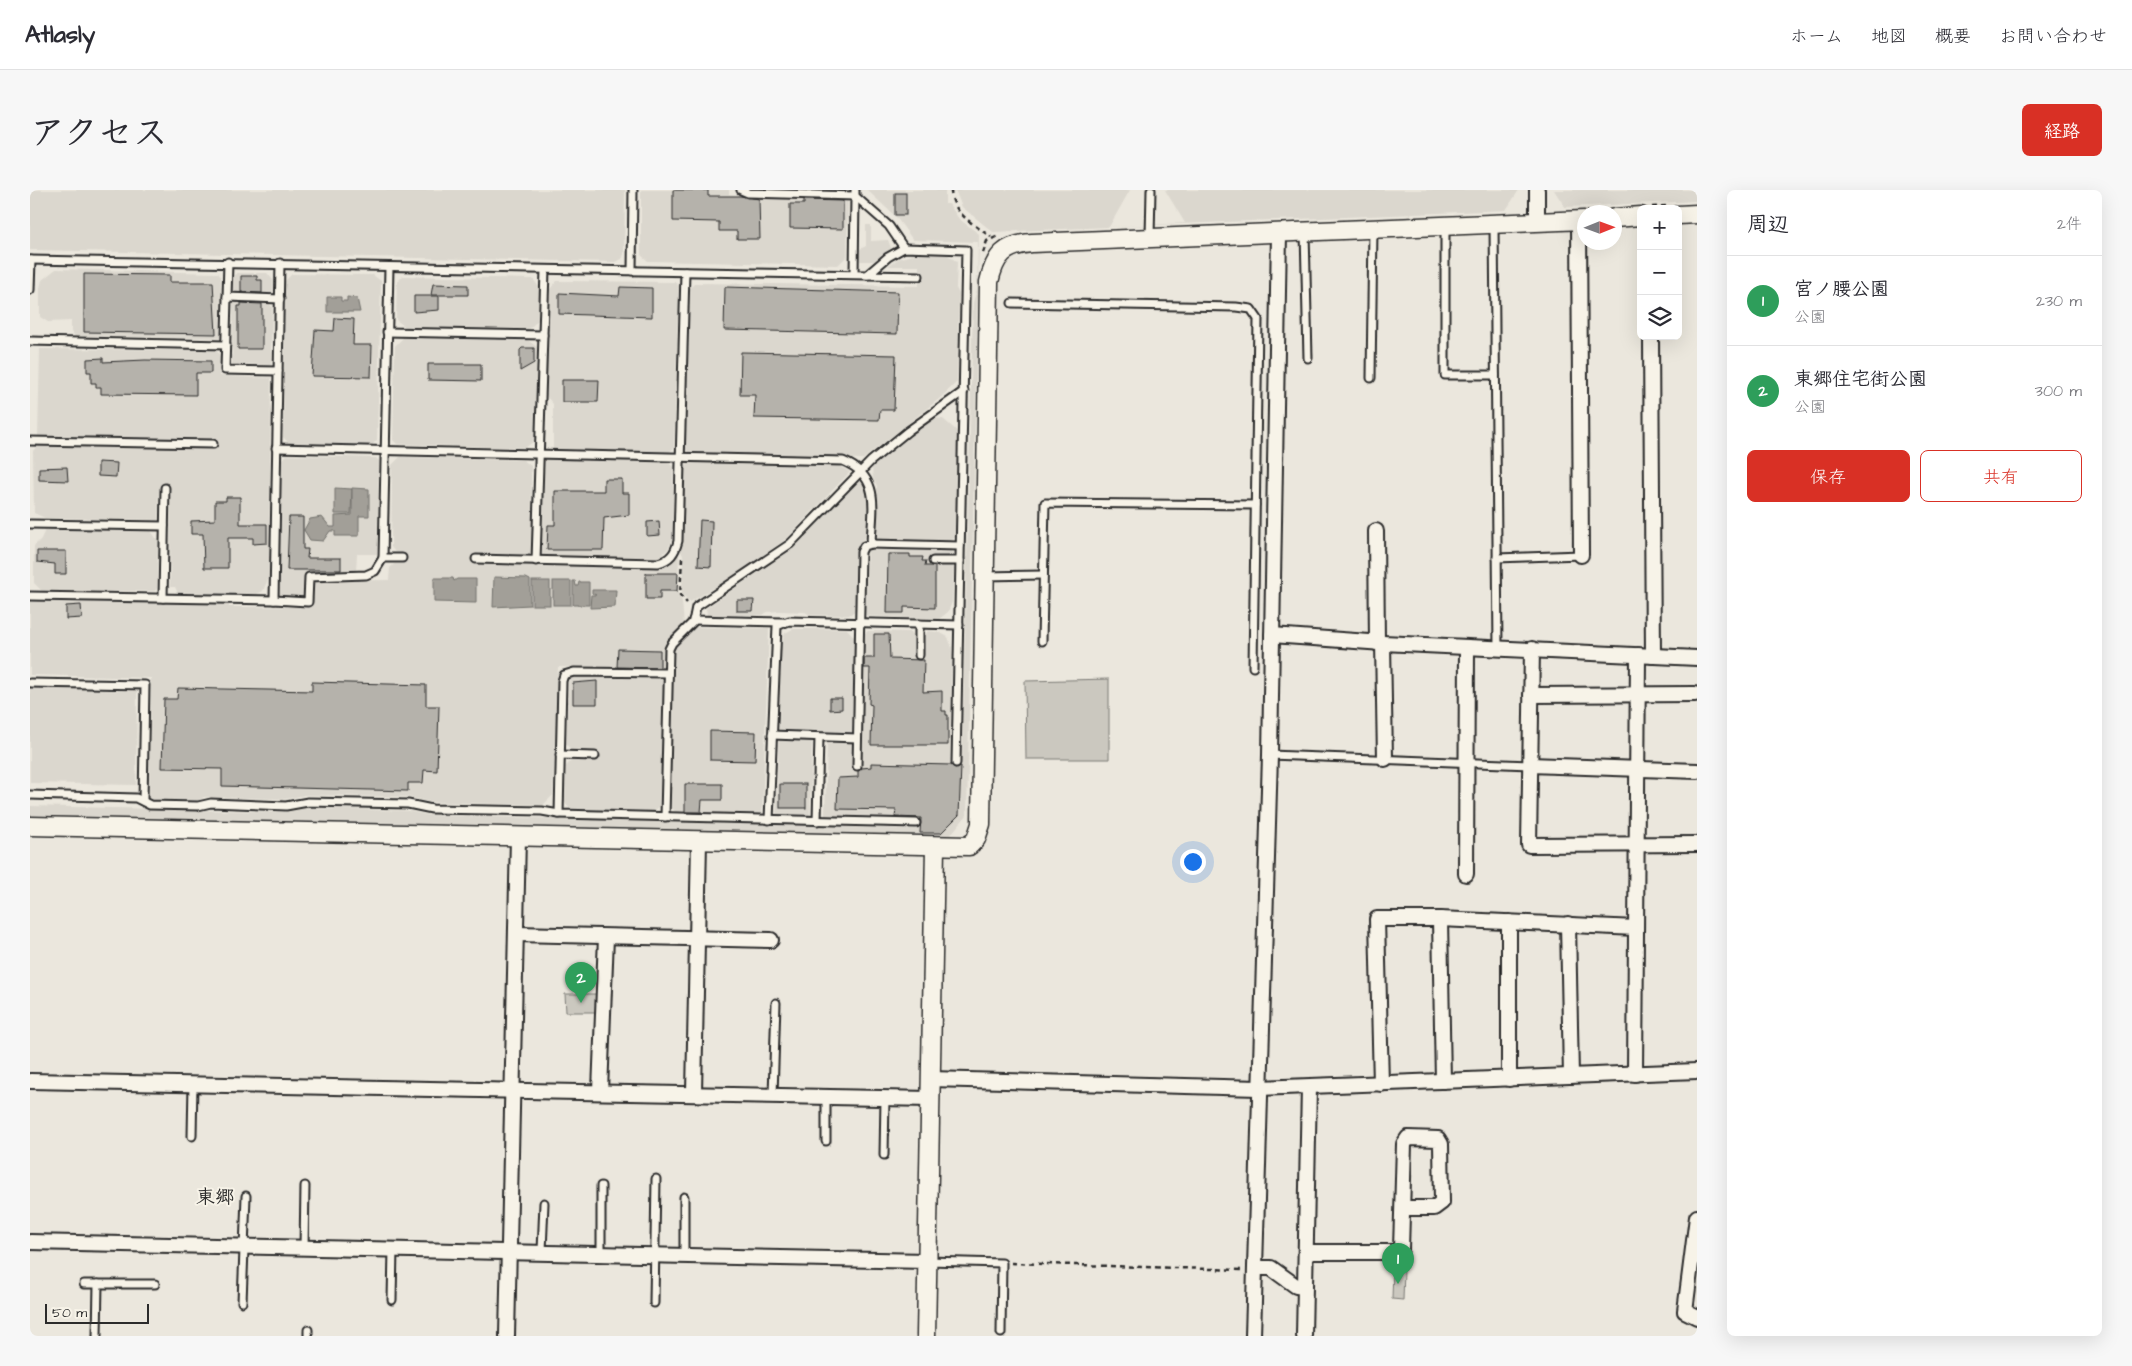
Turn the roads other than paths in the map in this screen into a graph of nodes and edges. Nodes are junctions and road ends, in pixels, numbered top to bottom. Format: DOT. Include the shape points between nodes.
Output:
graph roads {
  1 [pos="633,190"];
  2 [pos="741,190"];
  3 [pos="1151,190"];
  4 [pos="1537,190"];
  5 [pos="855,193"];
  6 [pos="1682,214"];
  7 [pos="1697,214"];
  8 [pos="1637,216"];
  9 [pos="1622,217"];
  10 [pos="1537,220"];
  11 [pos="1577,220"];
  12 [pos="1494,222"];
  13 [pos="1445,225"];
  14 [pos="1373,228"];
  15 [pos="1305,232"];
  16 [pos="1279,233"];
  17 [pos="1150,238"];
  18 [pos="904,248"];
  19 [pos="1582,250"];
  20 [pos="30,260"];
  21 [pos="228,262"];
  22 [pos="280,263"];
  23 [pos="389,267"];
  24 [pos="545,270"];
  25 [pos="632,271"];
  26 [pos="685,272"];
  27 [pos="854,274"];
  28 [pos="868,275"];
  29 [pos="919,276"];
  30 [pos="30,290"];
  31 [pos="227,297"];
  32 [pos="280,298"];
  33 [pos="1012,304"];
  34 [pos="387,332"];
  35 [pos="543,335"];
  36 [pos="1651,340"];
  37 [pos="30,341"];
  38 [pos="226,345"];
  39 [pos="1308,358"];
  40 [pos="278,371"];
  41 [pos="1495,375"];
  42 [pos="1370,378"];
  43 [pos="964,391"];
  44 [pos="30,442"];
  45 [pos="213,444"];
  46 [pos="276,448"];
  47 [pos="384,452"];
  48 [pos="539,454"];
  49 [pos="678,458"];
  50 [pos="860,471"];
  51 [pos="165,488"];
  52 [pos="1255,505"];
  53 [pos="30,524"];
  54 [pos="164,526"];
  55 [pos="1376,530"];
  56 [pos="871,544"];
  57 [pos="960,546"];
  58 [pos="1581,555"];
  59 [pos="383,558"];
  60 [pos="402,558"];
  61 [pos="1497,558"];
  62 [pos="476,559"];
  63 [pos="536,561"];
  64 [pos="933,561"];
  65 [pos="960,561"];
  66 [pos="1043,575"];
  67 [pos="985,576"];
  68 [pos="30,596"];
  69 [pos="163,598"];
  70 [pos="274,600"];
  71 [pos="694,617"];
  72 [pos="783,622"];
  73 [pos="860,622"];
  74 [pos="919,624"];
  75 [pos="959,625"];
  76 [pos="1272,635"];
  77 [pos="1042,640"];
  78 [pos="1380,643"];
  79 [pos="1467,648"];
  80 [pos="1498,648"];
  81 [pos="1532,649"];
  82 [pos="919,655"];
  83 [pos="1638,655"];
  84 [pos="1653,656"];
  85 [pos="1697,658"];
  86 [pos="1253,667"];
  87 [pos="668,673"];
  88 [pos="30,683"];
  89 [pos="1695,694"];
  90 [pos="1531,695"];
  91 [pos="1638,696"];
  92 [pos="772,735"];
  93 [pos="819,737"];
  94 [pos="857,738"];
  95 [pos="560,755"];
  96 [pos="1270,755"];
  97 [pos="594,756"];
  98 [pos="1386,759"];
  99 [pos="1467,762"];
  100 [pos="956,763"];
  101 [pos="1530,765"];
  102 [pos="857,766"];
  103 [pos="1637,769"];
  104 [pos="1697,771"];
  105 [pos="30,795"];
  106 [pos="143,801"];
  107 [pos="559,814"];
  108 [pos="665,817"];
  109 [pos="769,820"];
  110 [pos="817,821"];
  111 [pos="916,823"];
  112 [pos="30,826"];
  113 [pos="518,837"];
  114 [pos="700,841"];
  115 [pos="1636,844"];
  116 [pos="1697,844"];
  117 [pos="935,847"];
  118 [pos="1466,874"];
  119 [pos="1440,919"];
  120 [pos="1508,922"];
  121 [pos="1568,924"];
  122 [pos="1636,928"];
  123 [pos="516,934"];
  124 [pos="606,937"];
  125 [pos="698,938"];
  126 [pos="771,940"];
  127 [pos="776,1004"];
  128 [pos="1697,1072"];
  129 [pos="1635,1074"];
  130 [pos="1571,1076"];
  131 [pos="930,1079"];
  132 [pos="1509,1079"];
  133 [pos="30,1081"];
  134 [pos="1443,1081"];
  135 [pos="193,1084"];
  136 [pos="1381,1084"];
  137 [pos="1309,1087"];
  138 [pos="1259,1088"];
  139 [pos="514,1089"];
  140 [pos="600,1091"];
  141 [pos="694,1093"];
  142 [pos="773,1095"];
  143 [pos="826,1096"];
  144 [pos="885,1098"];
  145 [pos="930,1099"];
  146 [pos="192,1136"];
  147 [pos="826,1141"];
  148 [pos="884,1155"];
  149 [pos="656,1179"];
  150 [pos="305,1186"];
  151 [pos="601,1186"];
  152 [pos="246,1196"];
  153 [pos="684,1197"];
  154 [pos="544,1203"];
  155 [pos="1403,1208"];
  156 [pos="1697,1217"];
  157 [pos="30,1242"];
  158 [pos="244,1245"];
  159 [pos="304,1247"];
  160 [pos="393,1249"];
  161 [pos="542,1251"];
  162 [pos="508,1252"];
  163 [pos="601,1252"];
  164 [pos="1306,1252"];
  165 [pos="655,1254"];
  166 [pos="684,1254"];
  167 [pos="927,1261"];
  168 [pos="1255,1269"];
  169 [pos="84,1284"];
  170 [pos="98,1284"];
  171 [pos="155,1284"];
  172 [pos="1305,1287"];
  173 [pos="392,1300"];
  174 [pos="242,1302"];
  175 [pos="654,1303"];
  176 [pos="1697,1317"];
  177 [pos="1001,1333"];
  178 [pos="97,1336"];
  179 [pos="507,1336"];
  180 [pos="926,1336"];
  181 [pos="1253,1336"];
  182 [pos="1304,1336"];
  1 -- 25 [label="lane"];
  2 -- 5 [label="lane" via="748,193"];
  3 -- 17 [label="lane"];
  4 -- 10 [label="street"];
  5 -- 18 [label="lane" via="889,226"];
  5 -- 27 [label="lane"];
  6 -- 7 [label="street"];
  8 -- 9 [label="street"];
  10 -- 11 [label="street"];
  10 -- 12 [label="street"];
  12 -- 13 [label="street"];
  12 -- 41 [label="lane"];
  13 -- 14 [label="street"];
  13 -- 41 [label="lane" via="1445,375"];
  14 -- 15 [label="street"];
  14 -- 42 [label="lane"];
  15 -- 16 [label="street"];
  15 -- 39 [label="lane"];
  16 -- 17 [label="street"];
  16 -- 76 [label="street"];
  17 -- 67 [label="street" via="1019,244 1008,248 992,267 989,282"];
  18 -- 28 [label="lane"];
  18 -- 43 [label="lane" via="966,250"];
  19 -- 58 [label="street"];
  20 -- 21 [label="lane"];
  20 -- 30 [label="lane"];
  21 -- 22 [label="lane"];
  21 -- 31 [label="lane"];
  22 -- 23 [label="lane"];
  22 -- 32 [label="lane"];
  23 -- 24 [label="lane"];
  23 -- 34 [label="lane"];
  24 -- 25 [label="lane"];
  24 -- 35 [label="lane"];
  25 -- 26 [label="lane"];
  26 -- 27 [label="lane"];
  26 -- 49 [label="lane"];
  27 -- 28 [label="lane"];
  28 -- 29 [label="lane"];
  31 -- 32 [label="lane"];
  31 -- 38 [label="lane"];
  32 -- 40 [label="lane"];
  33 -- 52 [label="lane" via="1251,309 1258,319"];
  34 -- 35 [label="lane"];
  34 -- 47 [label="lane"];
  35 -- 48 [label="lane"];
  36 -- 84 [label="street"];
  37 -- 38 [label="lane"];
  38 -- 40 [label="lane" via="225,370"];
  40 -- 46 [label="lane"];
  41 -- 61 [label="lane"];
  43 -- 50 [label="lane" via="908,430"];
  43 -- 57 [label="lane"];
  44 -- 45 [label="lane"];
  46 -- 47 [label="lane"];
  46 -- 70 [label="lane"];
  47 -- 48 [label="lane"];
  47 -- 59 [label="lane"];
  48 -- 49 [label="lane"];
  48 -- 63 [label="lane"];
  49 -- 50 [label="lane" via="843,461"];
  49 -- 63 [label="lane" via="676,549 666,561"];
  50 -- 56 [label="lane" via="872,488"];
  50 -- 71 [label="lane" via="790,544 696,607"];
  51 -- 54 [label="lane"];
  52 -- 66 [label="lane" via="1044,503"];
  52 -- 86 [label="lane"];
  53 -- 54 [label="lane"];
  54 -- 69 [label="lane"];
  55 -- 78 [label="street"];
  56 -- 57 [label="lane"];
  56 -- 73 [label="lane" via="864,546 861,552"];
  57 -- 65 [label="lane"];
  58 -- 61 [label="lane"];
  59 -- 60 [label="lane"];
  59 -- 70 [label="lane" via="375,571 366,575 309,577 308,602"];
  61 -- 80 [label="lane"];
  62 -- 63 [label="lane"];
  64 -- 65 [label="lane"];
  65 -- 75 [label="lane"];
  66 -- 67 [label="lane"];
  66 -- 77 [label="lane"];
  67 -- 117 [label="street" via="981,824 976,839 969,846"];
  68 -- 69 [label="lane"];
  69 -- 70 [label="lane"];
  71 -- 72 [label="lane"];
  71 -- 87 [label="lane" via="688,629 672,643"];
  72 -- 73 [label="lane"];
  72 -- 92 [label="lane" via="775,633"];
  73 -- 74 [label="lane"];
  73 -- 94 [label="lane"];
  74 -- 75 [label="lane"];
  74 -- 82 [label="lane"];
  75 -- 100 [label="lane"];
  76 -- 78 [label="street"];
  76 -- 96 [label="street"];
  78 -- 79 [label="street"];
  78 -- 98 [label="street"];
  79 -- 80 [label="street"];
  79 -- 99 [label="street"];
  80 -- 81 [label="street"];
  81 -- 83 [label="street"];
  81 -- 90 [label="street"];
  83 -- 84 [label="street"];
  83 -- 91 [label="street"];
  84 -- 85 [label="street"];
  87 -- 95 [label="lane" via="574,672 564,675"];
  87 -- 108 [label="lane"];
  88 -- 106 [label="lane" via="145,685"];
  89 -- 91 [label="street"];
  90 -- 91 [label="street"];
  90 -- 101 [label="street"];
  91 -- 103 [label="street"];
  92 -- 93 [label="lane"];
  92 -- 109 [label="lane"];
  93 -- 94 [label="lane"];
  93 -- 110 [label="lane"];
  94 -- 102 [label="lane"];
  95 -- 97 [label="lane"];
  95 -- 107 [label="lane"];
  96 -- 98 [label="lane"];
  96 -- 138 [label="street"];
  98 -- 99 [label="lane"];
  99 -- 101 [label="lane"];
  99 -- 118 [label="street"];
  101 -- 103 [label="street"];
  101 -- 115 [label="street" via="1528,845"];
  103 -- 104 [label="street"];
  103 -- 115 [label="street"];
  105 -- 106 [label="lane" via="136,798"];
  106 -- 107 [label="lane" via="150,805 198,806 211,803 286,806 308,802 408,804 432,809"];
  107 -- 108 [label="lane"];
  108 -- 109 [label="lane"];
  109 -- 110 [label="lane"];
  110 -- 111 [label="lane"];
  112 -- 113 [label="street"];
  113 -- 114 [label="street"];
  113 -- 123 [label="street"];
  114 -- 117 [label="street"];
  114 -- 125 [label="street"];
  115 -- 116 [label="street"];
  115 -- 122 [label="street"];
  117 -- 131 [label="street"];
  119 -- 120 [label="street"];
  119 -- 134 [label="street"];
  119 -- 136 [label="street" via="1376,919"];
  120 -- 121 [label="street"];
  120 -- 132 [label="street"];
  121 -- 122 [label="street"];
  121 -- 130 [label="street"];
  122 -- 129 [label="street"];
  123 -- 124 [label="street"];
  123 -- 139 [label="street"];
  124 -- 125 [label="street"];
  124 -- 140 [label="street"];
  125 -- 126 [label="street"];
  125 -- 141 [label="street"];
  127 -- 142 [label="lane"];
  128 -- 129 [label="street"];
  129 -- 130 [label="street"];
  130 -- 132 [label="street"];
  131 -- 138 [label="street"];
  131 -- 145 [label="street"];
  132 -- 134 [label="street"];
  133 -- 135 [label="street"];
  134 -- 136 [label="street"];
  135 -- 139 [label="street"];
  135 -- 146 [label="lane"];
  136 -- 137 [label="street"];
  137 -- 138 [label="street"];
  137 -- 164 [label="street"];
  138 -- 168 [label="street"];
  139 -- 140 [label="street"];
  139 -- 162 [label="street"];
  140 -- 141 [label="street"];
  141 -- 142 [label="street"];
  142 -- 143 [label="street"];
  143 -- 144 [label="street"];
  143 -- 147 [label="lane"];
  144 -- 145 [label="street"];
  144 -- 148 [label="lane"];
  145 -- 167 [label="street"];
  149 -- 165 [label="lane"];
  150 -- 159 [label="lane"];
  151 -- 163 [label="lane"];
  152 -- 158 [label="lane"];
  153 -- 166 [label="lane"];
  154 -- 161 [label="lane"];
  155 -- 155 [label="street" via="1404,1144 1408,1138 1438,1139 1441,1144 1442,1202 1434,1208"];
  155 -- 164 [label="street" via="1399,1252"];
  156 -- 176 [label="street" via="1685,1311"];
  157 -- 158 [label="street"];
  158 -- 159 [label="street"];
  158 -- 174 [label="lane"];
  159 -- 160 [label="street"];
  160 -- 162 [label="street"];
  160 -- 173 [label="lane"];
  161 -- 162 [label="street"];
  161 -- 163 [label="street"];
  162 -- 179 [label="street"];
  163 -- 165 [label="street"];
  164 -- 172 [label="street"];
  165 -- 166 [label="street"];
  165 -- 175 [label="lane"];
  166 -- 167 [label="street"];
  167 -- 177 [label="lane" via="1002,1263"];
  167 -- 180 [label="street"];
  168 -- 172 [label="street" via="1271,1268 1296,1286"];
  168 -- 181 [label="street"];
  169 -- 170 [label="lane"];
  170 -- 171 [label="lane"];
  170 -- 178 [label="lane"];
  172 -- 182 [label="street"];
}
